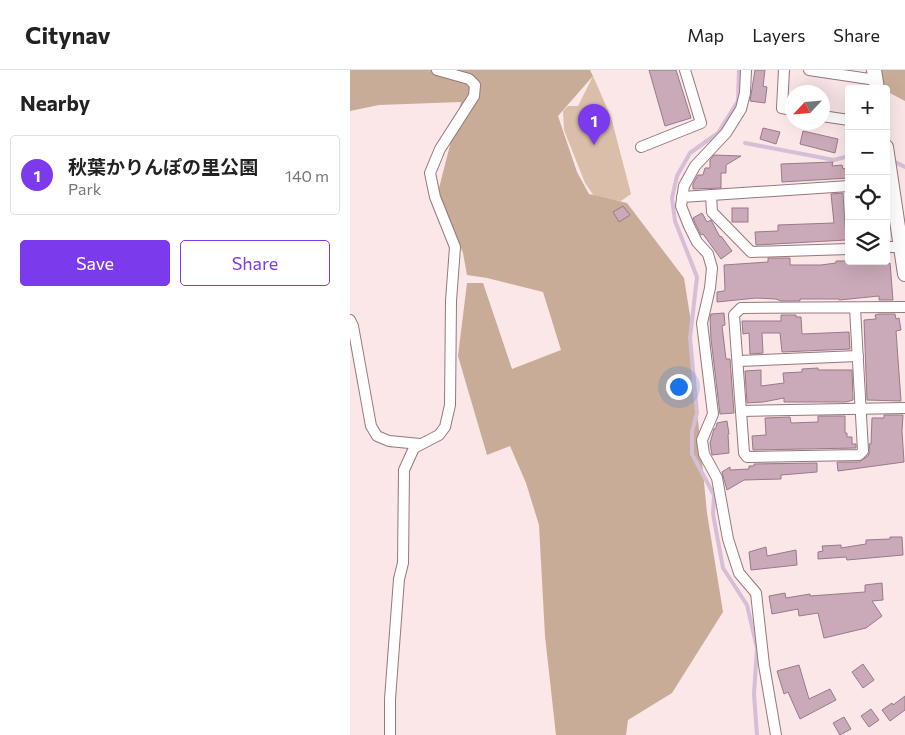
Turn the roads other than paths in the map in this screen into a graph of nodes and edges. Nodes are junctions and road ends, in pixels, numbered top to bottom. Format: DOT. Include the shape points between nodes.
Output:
graph roads {
  1 [pos="437,70"];
  2 [pos="686,70"];
  3 [pos="746,70"];
  4 [pos="784,70"];
  5 [pos="809,70"];
  6 [pos="876,80"];
  7 [pos="785,109"];
  8 [pos="830,117"];
  9 [pos="845,119"];
  10 [pos="641,147"];
  11 [pos="845,186"];
  12 [pos="890,186"];
  13 [pos="711,196"];
  14 [pos="682,197"];
  15 [pos="900,202"];
  16 [pos="902,246"];
  17 [pos="890,247"];
  18 [pos="845,249"];
  19 [pos="905,274"];
  20 [pos="905,307"];
  21 [pos="855,308"];
  22 [pos="350,320"];
  23 [pos="858,356"];
  24 [pos="738,361"];
  25 [pos="905,408"];
  26 [pos="861,409"];
  27 [pos="741,411"];
  28 [pos="420,444"];
  29 [pos="390,735"];
  30 [pos="776,735"];
  1 -- 28 [label="street" via="469,79 474,85 474,96 440,149 430,173 434,197 456,247 451,301 450,405 445,426 439,435"];
  2 -- 10 [label="street" via="701,123"];
  3 -- 14 [label="street" via="741,109 726,134 695,166"];
  4 -- 7 [label="street" via="782,108"];
  5 -- 6 [label="street"];
  8 -- 9 [label="street"];
  11 -- 13 [label="street"];
  12 -- 15 [label="street"];
  13 -- 14 [label="street"];
  13 -- 18 [label="street" via="712,212 751,252"];
  14 -- 30 [label="street" via="681,206 688,226 708,254 712,268 702,323 713,414 702,440 704,454 717,478 728,539 739,573 756,593"];
  15 -- 16 [label="street"];
  16 -- 17 [label="street"];
  16 -- 19 [label="street"];
  20 -- 21 [label="street"];
  21 -- 23 [label="street"];
  21 -- 24 [label="street" via="741,308 734,315"];
  22 -- 28 [label="street" via="371,426 377,436 389,442"];
  23 -- 24 [label="street"];
  23 -- 26 [label="street"];
  24 -- 27 [label="street"];
  25 -- 26 [label="street"];
  26 -- 27 [label="street"];
  26 -- 27 [label="street" via="863,450 859,455 747,457"];
  28 -- 29 [label="street" via="414,448 404,470 403,563 390,699"];
}
